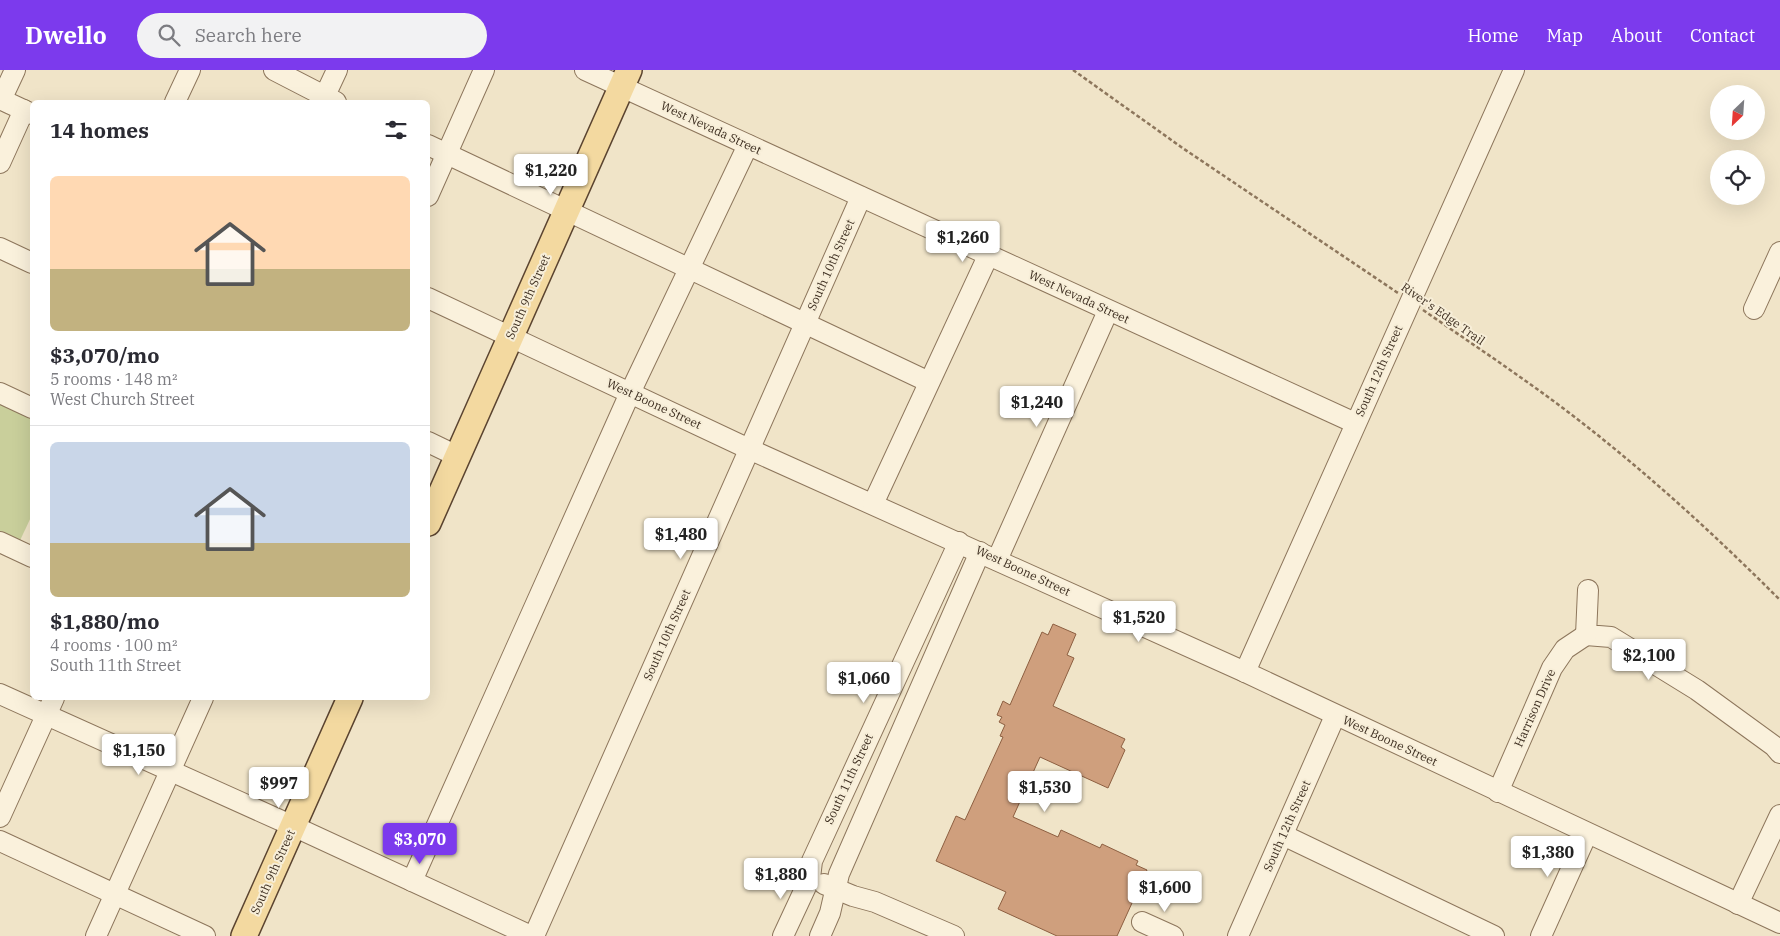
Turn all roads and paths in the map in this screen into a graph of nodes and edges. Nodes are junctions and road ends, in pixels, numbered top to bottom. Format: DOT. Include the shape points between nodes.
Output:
graph roads {
  1 [pos="14,70"];
  2 [pos="190,70"];
  3 [pos="274,70"];
  4 [pos="337,70"];
  5 [pos="484,70"];
  6 [pos="586,70"];
  7 [pos="1073,70"];
  8 [pos="1514,70"];
  9 [pos="626,78"];
  10 [pos="0,99"];
  11 [pos="176,100"];
  12 [pos="326,100"];
  13 [pos="328,100"];
  14 [pos="28,112"];
  15 [pos="748,145"];
  16 [pos="430,146"];
  17 [pos="446,154"];
  18 [pos="0,163"];
  19 [pos="430,191"];
  20 [pos="861,197"];
  21 [pos="567,210"];
  22 [pos="0,248"];
  23 [pos="1780,252"];
  24 [pos="988,256"];
  25 [pos="30,262"];
  26 [pos="690,268"];
  27 [pos="430,299"];
  28 [pos="1410,302"];
  29 [pos="1754,309"];
  30 [pos="1108,311"];
  31 [pos="805,322"];
  32 [pos="510,337"];
  33 [pos="930,382"];
  34 [pos="0,393"];
  35 [pos="630,394"];
  36 [pos="30,407"];
  37 [pos="1355,423"];
  38 [pos="430,443"];
  39 [pos="749,449"];
  40 [pos="458,456"];
  41 [pos="873,504"];
  42 [pos="430,519"];
  43 [pos="0,542"];
  44 [pos="959,542"];
  45 [pos="30,556"];
  46 [pos="988,556"];
  47 [pos="1588,590"];
  48 [pos="1780,600"];
  49 [pos="1586,635"];
  50 [pos="1245,672"];
  51 [pos="0,694"];
  52 [pos="202,700"];
  53 [pos="344,700"];
  54 [pos="50,706"];
  55 [pos="1335,716"];
  56 [pos="1780,753"];
  57 [pos="170,771"];
  58 [pos="1498,792"];
  59 [pos="1780,816"];
  60 [pos="0,818"];
  61 [pos="293,826"];
  62 [pos="1587,834"];
  63 [pos="1282,835"];
  64 [pos="0,841"];
  65 [pos="810,878"];
  66 [pos="412,881"];
  67 [pos="836,888"];
  68 [pos="115,894"];
  69 [pos="1738,904"];
  70 [pos="1142,922"];
  71 [pos="1780,923"];
  72 [pos="96,936"];
  73 [pos="205,936"];
  74 [pos="244,936"];
  75 [pos="532,936"];
  76 [pos="784,936"];
  77 [pos="820,936"];
  78 [pos="954,936"];
  79 [pos="1173,936"];
  80 [pos="1238,936"];
  81 [pos="1494,936"];
  82 [pos="1541,936"];
  1 -- 10 [label="street"];
  2 -- 11 [label="street"];
  3 -- 12 [label="street"];
  4 -- 13 [label="street"];
  5 -- 17 [label="street"];
  6 -- 9 [label="street, West Nevada Street"];
  7 -- 28 [label="path, River's Edge Trail" via="1192,155"];
  8 -- 28 [label="street, South 12th Street"];
  9 -- 15 [label="street, West Nevada Street"];
  9 -- 21 [label="main road, South 9th Street"];
  10 -- 14 [label="street"];
  14 -- 18 [label="street"];
  15 -- 20 [label="street, West Nevada Street"];
  15 -- 26 [label="street"];
  16 -- 17 [label="street"];
  17 -- 19 [label="street"];
  17 -- 21 [label="street"];
  20 -- 24 [label="street, West Nevada Street"];
  20 -- 31 [label="street, South 10th Street"];
  21 -- 26 [label="street"];
  21 -- 32 [label="main road, South 9th Street"];
  22 -- 25 [label="street"];
  23 -- 29 [label="street"];
  24 -- 30 [label="street, West Nevada Street"];
  24 -- 33 [label="street"];
  26 -- 31 [label="street"];
  26 -- 35 [label="street"];
  27 -- 32 [label="street, West Boone Street"];
  28 -- 37 [label="street, South 12th Street"];
  28 -- 48 [label="path, River's Edge Trail" via="1549,398 1651,480"];
  30 -- 37 [label="street, West Nevada Street"];
  30 -- 46 [label="street"];
  31 -- 33 [label="street"];
  31 -- 39 [label="street, South 10th Street"];
  32 -- 35 [label="street, West Boone Street"];
  32 -- 40 [label="main road, South 9th Street"];
  33 -- 41 [label="street"];
  34 -- 36 [label="street"];
  35 -- 39 [label="street, West Boone Street"];
  35 -- 66 [label="street"];
  37 -- 50 [label="street, South 12th Street"];
  38 -- 40 [label="street"];
  39 -- 41 [label="street, West Boone Street"];
  39 -- 75 [label="street, South 10th Street"];
  40 -- 42 [label="main road, South 9th Street"];
  41 -- 44 [label="street, West Boone Street"];
  43 -- 45 [label="street"];
  44 -- 46 [label="street, West Boone Street"];
  44 -- 65 [label="street, South 11th Street" via="812,861"];
  46 -- 50 [label="street, West Boone Street"];
  46 -- 67 [label="street" via="839,874"];
  47 -- 49 [label="street"];
  49 -- 56 [label="street" via="1611,637 1696,690"];
  49 -- 58 [label="street, Harrison Drive" via="1565,649 1552,668"];
  50 -- 55 [label="street, West Boone Street"];
  51 -- 54 [label="street"];
  52 -- 57 [label="street"];
  53 -- 61 [label="main road, South 9th Street"];
  54 -- 57 [label="street"];
  54 -- 60 [label="street"];
  55 -- 58 [label="street, West Boone Street"];
  55 -- 63 [label="street, South 12th Street"];
  57 -- 61 [label="street"];
  57 -- 68 [label="street"];
  58 -- 62 [label="street, West Boone Street"];
  59 -- 69 [label="street"];
  61 -- 66 [label="street"];
  61 -- 74 [label="main road, South 9th Street"];
  62 -- 69 [label="street, West Boone Street"];
  62 -- 82 [label="street"];
  63 -- 80 [label="street, South 12th Street"];
  63 -- 81 [label="street"];
  64 -- 68 [label="street"];
  65 -- 67 [label="street"];
  65 -- 76 [label="street, South 11th Street"];
  66 -- 75 [label="street"];
  67 -- 77 [label="street"];
  67 -- 78 [label="street"];
  68 -- 72 [label="street"];
  68 -- 73 [label="street"];
  69 -- 71 [label="street, West Boone Street"];
  70 -- 79 [label="street"];
}
